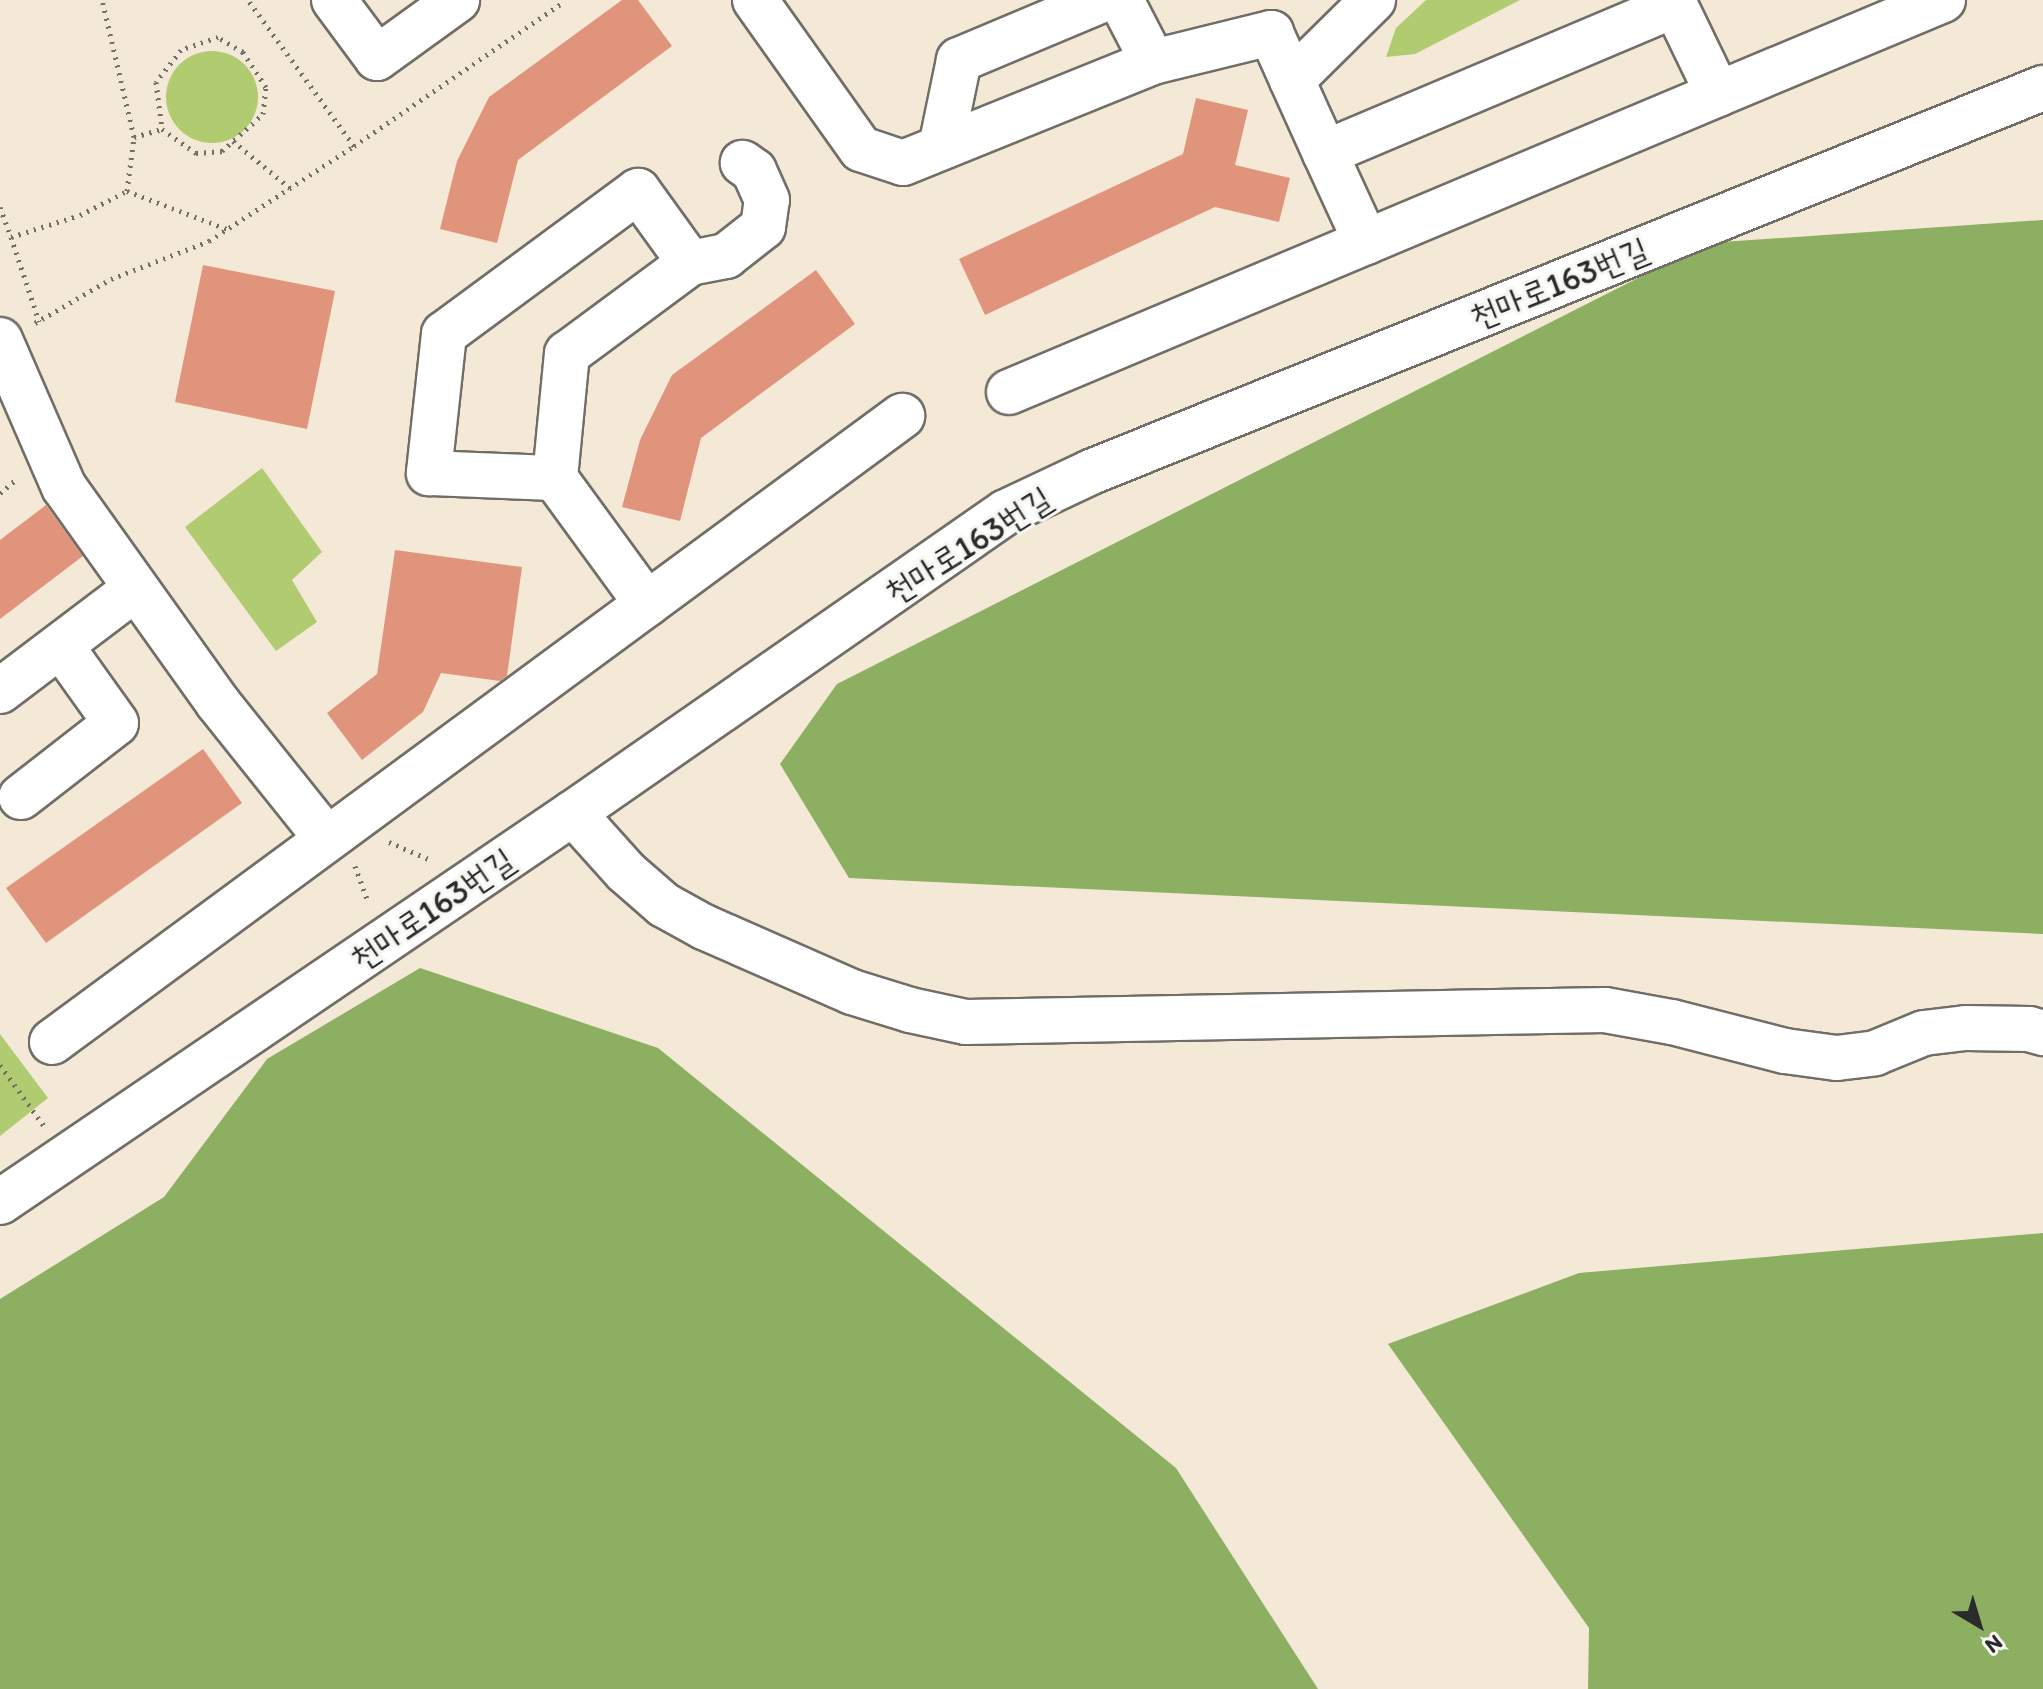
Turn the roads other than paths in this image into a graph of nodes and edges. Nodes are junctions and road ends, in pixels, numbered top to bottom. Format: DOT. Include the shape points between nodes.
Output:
graph roads {
  1 [pos="334,0"];
  2 [pos="457,0"];
  3 [pos="755,0"];
  4 [pos="1102,0"];
  5 [pos="1121,0"];
  6 [pos="1373,0"];
  7 [pos="1943,0"];
  8 [pos="1674,2"];
  9 [pos="1153,62"];
  10 [pos="1292,80"];
  11 [pos="2043,88"];
  12 [pos="1718,94"];
  13 [pos="941,147"];
  14 [pos="1325,153"];
  15 [pos="743,163"];
  16 [pos="1366,242"];
  17 [pos="690,263"];
  18 [pos="0,342"];
  19 [pos="1009,392"];
  20 [pos="902,416"];
  21 [pos="555,478"];
  22 [pos="135,589"];
  23 [pos="647,604"];
  24 [pos="61,646"];
  25 [pos="0,691"];
  26 [pos="7,793"];
  27 [pos="573,813"];
  28 [pos="339,849"];
  29 [pos="2043,1033"];
  30 [pos="52,1042"];
  31 [pos="0,1202"];
  1 -- 2 [label="street" via="377,58"];
  3 -- 13 [label="street" via="861,149 903,163"];
  4 -- 13 [label="street" via="959,60"];
  5 -- 9 [label="street"];
  6 -- 10 [label="street"];
  7 -- 12 [label="street"];
  8 -- 12 [label="street"];
  8 -- 14 [label="street"];
  9 -- 10 [label="street" via="1271,33"];
  9 -- 13 [label="street"];
  10 -- 14 [label="street"];
  11 -- 27 [label="street, 천마로163번길" via="1020,505"];
  12 -- 16 [label="street"];
  14 -- 16 [label="street"];
  15 -- 17 [label="street" via="754,171 767,200 763,227 726,256"];
  16 -- 19 [label="street"];
  17 -- 21 [label="street" via="567,354"];
  17 -- 21 [label="street" via="638,191 444,334 411,472"];
  18 -- 22 [label="street" via="64,487"];
  20 -- 23 [label="street"];
  21 -- 23 [label="street"];
  22 -- 24 [label="street"];
  22 -- 28 [label="street" via="218,703"];
  23 -- 28 [label="street"];
  24 -- 25 [label="street"];
  24 -- 26 [label="street" via="116,723"];
  27 -- 29 [label="street" via="645,889 704,927 852,992 966,1022 1605,1010 1837,1058 1875,1053 1938,1031"];
  27 -- 31 [label="street, 천마로163번길"];
  28 -- 30 [label="street"];
}
